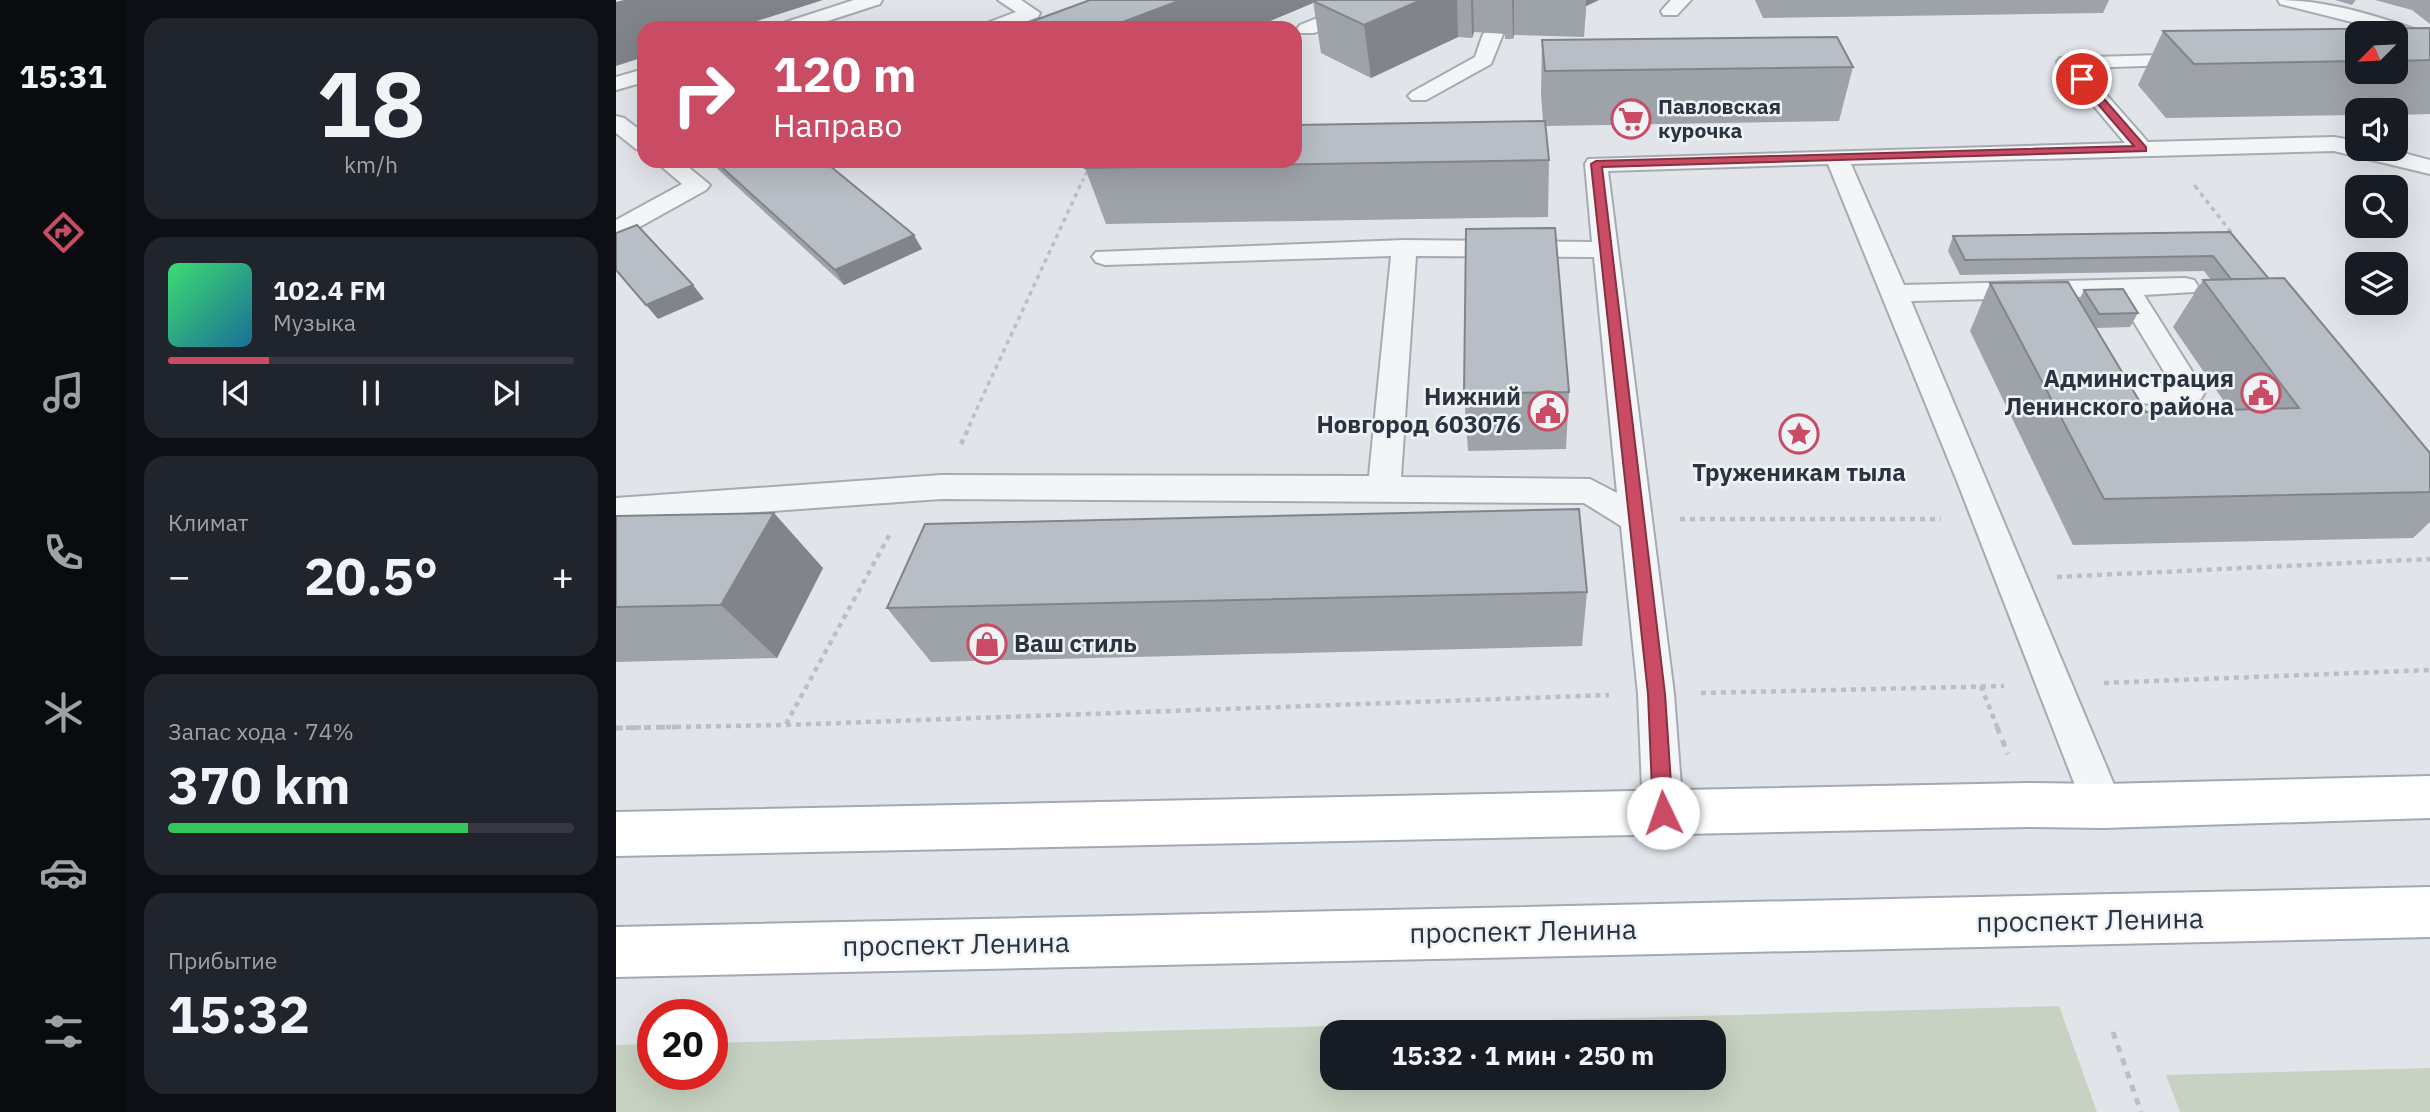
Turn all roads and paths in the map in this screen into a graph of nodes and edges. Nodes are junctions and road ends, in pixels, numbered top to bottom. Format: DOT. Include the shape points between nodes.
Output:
graph roads {
  1 [pos="873,0"];
  2 [pos="1007,0"];
  3 [pos="2287,0"];
  4 [pos="1361,2"];
  5 [pos="808,21"];
  6 [pos="1010,21"];
  7 [pos="1307,29"];
  8 [pos="1493,33"];
  9 [pos="2430,42"];
  10 [pos="2219,60"];
  11 [pos="637,77"];
  12 [pos="616,84"];
  13 [pos="1419,96"];
  14 [pos="616,123"];
  15 [pos="637,139"];
  16 [pos="2345,146"];
  17 [pos="2154,149"];
  18 [pos="1837,158"];
  19 [pos="2408,161"];
  20 [pos="2430,167"];
  21 [pos="675,168"];
  22 [pos="616,230"];
  23 [pos="2242,247"];
  24 [pos="1405,248"];
  25 [pos="1604,250"];
  26 [pos="1105,257"];
  27 [pos="2185,286"];
  28 [pos="2126,287"];
  29 [pos="1896,293"];
  30 [pos="2081,360"];
  31 [pos="1384,488"];
  32 [pos="616,510"];
  33 [pos="1635,519"];
  34 [pos="1987,519"];
  35 [pos="2430,559"];
  36 [pos="2013,579"];
  37 [pos="2430,670"];
  38 [pos="2056,685"];
  39 [pos="1981,686"];
  40 [pos="1656,694"];
  41 [pos="616,728"];
  42 [pos="2010,761"];
  43 [pos="2430,797"];
  44 [pos="2103,806"];
  45 [pos="1663,813"];
  46 [pos="616,834"];
  47 [pos="2430,912"];
  48 [pos="616,952"];
  49 [pos="2113,1032"];
  50 [pos="2141,1112"];
  1 -- 5 [label="lane"];
  2 -- 6 [label="lane" via="1031,13"];
  3 -- 9 [label="lane"];
  4 -- 7 [label="lane"];
  8 -- 13 [label="lane" via="1484,60"];
  10 -- 17 [label="lane" via="2067,62"];
  11 -- 12 [label="lane"];
  14 -- 15 [label="lane"];
  16 -- 17 [label="lane"];
  17 -- 18 [label="lane"];
  17 -- 23 [label="path"];
  18 -- 25 [label="lane" via="1596,164"];
  18 -- 29 [label="lane"];
  19 -- 20 [label="lane"];
  21 -- 22 [label="lane" via="698,185"];
  24 -- 25 [label="lane"];
  24 -- 26 [label="lane"];
  24 -- 31 [label="lane"];
  25 -- 33 [label="lane"];
  27 -- 28 [label="lane"];
  28 -- 29 [label="lane" via="2049,301"];
  28 -- 30 [label="lane" via="2191,392 2101,395"];
  29 -- 34 [label="lane"];
  31 -- 32 [label="lane" via="941,487"];
  31 -- 33 [label="lane" via="1590,491"];
  33 -- 34 [label="path"];
  33 -- 40 [label="lane"];
  34 -- 36 [label="lane"];
  35 -- 36 [label="path"];
  36 -- 38 [label="lane"];
  37 -- 38 [label="path"];
  38 -- 39 [label="path"];
  38 -- 44 [label="lane"];
  39 -- 40 [label="path"];
  39 -- 42 [label="path"];
  40 -- 41 [label="path"];
  40 -- 45 [label="lane"];
  43 -- 44 [label="main road"];
  44 -- 45 [label="main road"];
  45 -- 46 [label="main road"];
  47 -- 48 [label="main road, проспект Ленина"];
  49 -- 50 [label="path"];
}
